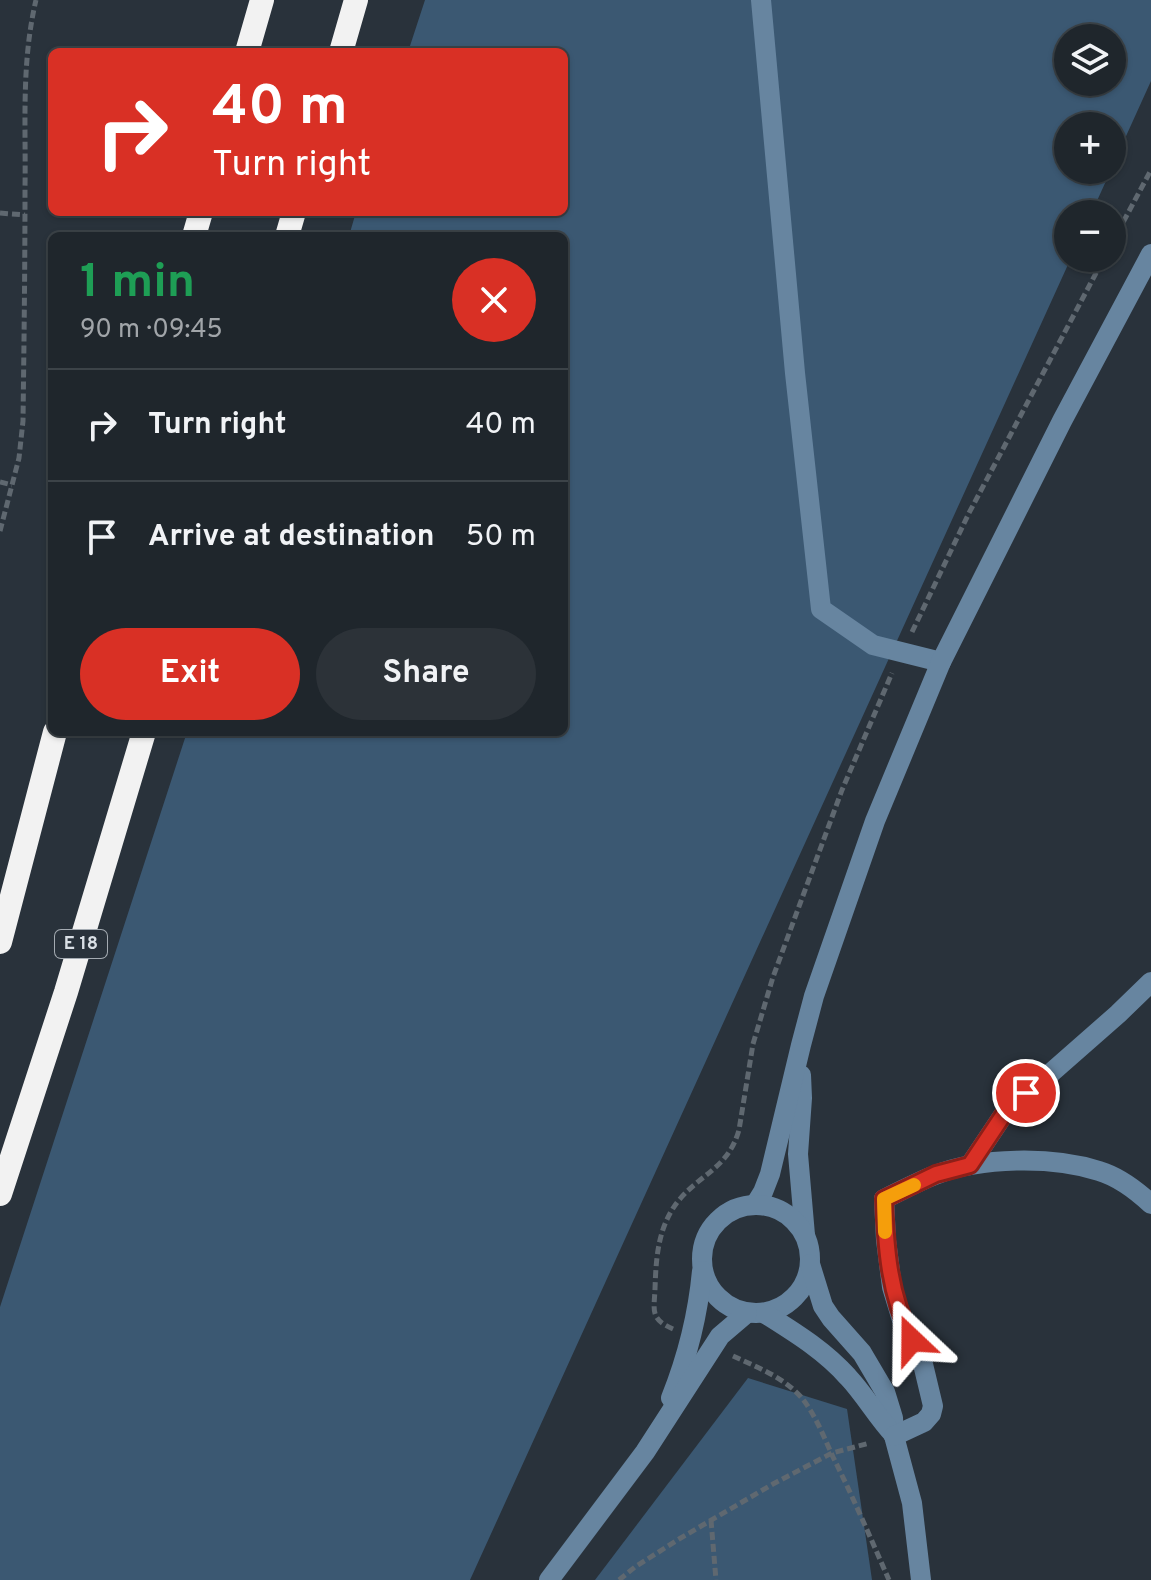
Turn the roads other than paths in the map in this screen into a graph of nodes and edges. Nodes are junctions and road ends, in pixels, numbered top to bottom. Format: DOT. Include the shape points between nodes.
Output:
graph roads {
  1 [pos="262,0"];
  2 [pos="356,0"];
  3 [pos="761,0"];
  4 [pos="248,48"];
  5 [pos="342,48"];
  6 [pos="1151,254"];
  7 [pos="941,662"];
  8 [pos="54,736"];
  9 [pos="143,736"];
  10 [pos="0,942"];
  11 [pos="1151,982"];
  12 [pos="801,1045"];
  13 [pos="970,1165"];
  14 [pos="0,1194"];
  15 [pos="1151,1204"];
  16 [pos="755,1205"];
  17 [pos="805,1235"];
  18 [pos="810,1264"];
  19 [pos="702,1266"];
  20 [pos="756,1313"];
  21 [pos="894,1436"];
  22 [pos="645,1452"];
  23 [pos="549,1580"];
  24 [pos="921,1580"];
  1 -- 4 [label="highway"];
  2 -- 5 [label="highway"];
  3 -- 7 [label="street" via="821,609 873,645"];
  6 -- 7 [label="street"];
  7 -- 12 [label="street" via="875,821"];
  8 -- 10 [label="highway"];
  9 -- 14 [label="highway, E 18"];
  11 -- 13 [label="street" via="1008,1108"];
  12 -- 16 [label="street" via="770,1174"];
  12 -- 17 [label="street" via="798,1154"];
  13 -- 15 [label="street" via="1063,1162 1102,1171"];
  13 -- 21 [label="street" via="936,1174 884,1199 892,1287 922,1360 933,1406 924,1422"];
  16 -- 17 [label="street" via="784,1213"];
  16 -- 19 [label="street" via="733,1210 715,1223 704,1243"];
  17 -- 18 [label="street"];
  18 -- 20 [label="street" via="795,1296 781,1307"];
  18 -- 21 [label="street" via="823,1306 862,1353 885,1392"];
  19 -- 20 [label="street" via="717,1297 730,1307"];
  19 -- 22 [label="street" via="699,1303 682,1364"];
  20 -- 21 [label="street" via="832,1360"];
  20 -- 22 [label="street" via="720,1336"];
  21 -- 24 [label="street" via="912,1503"];
  22 -- 23 [label="street"];
}
